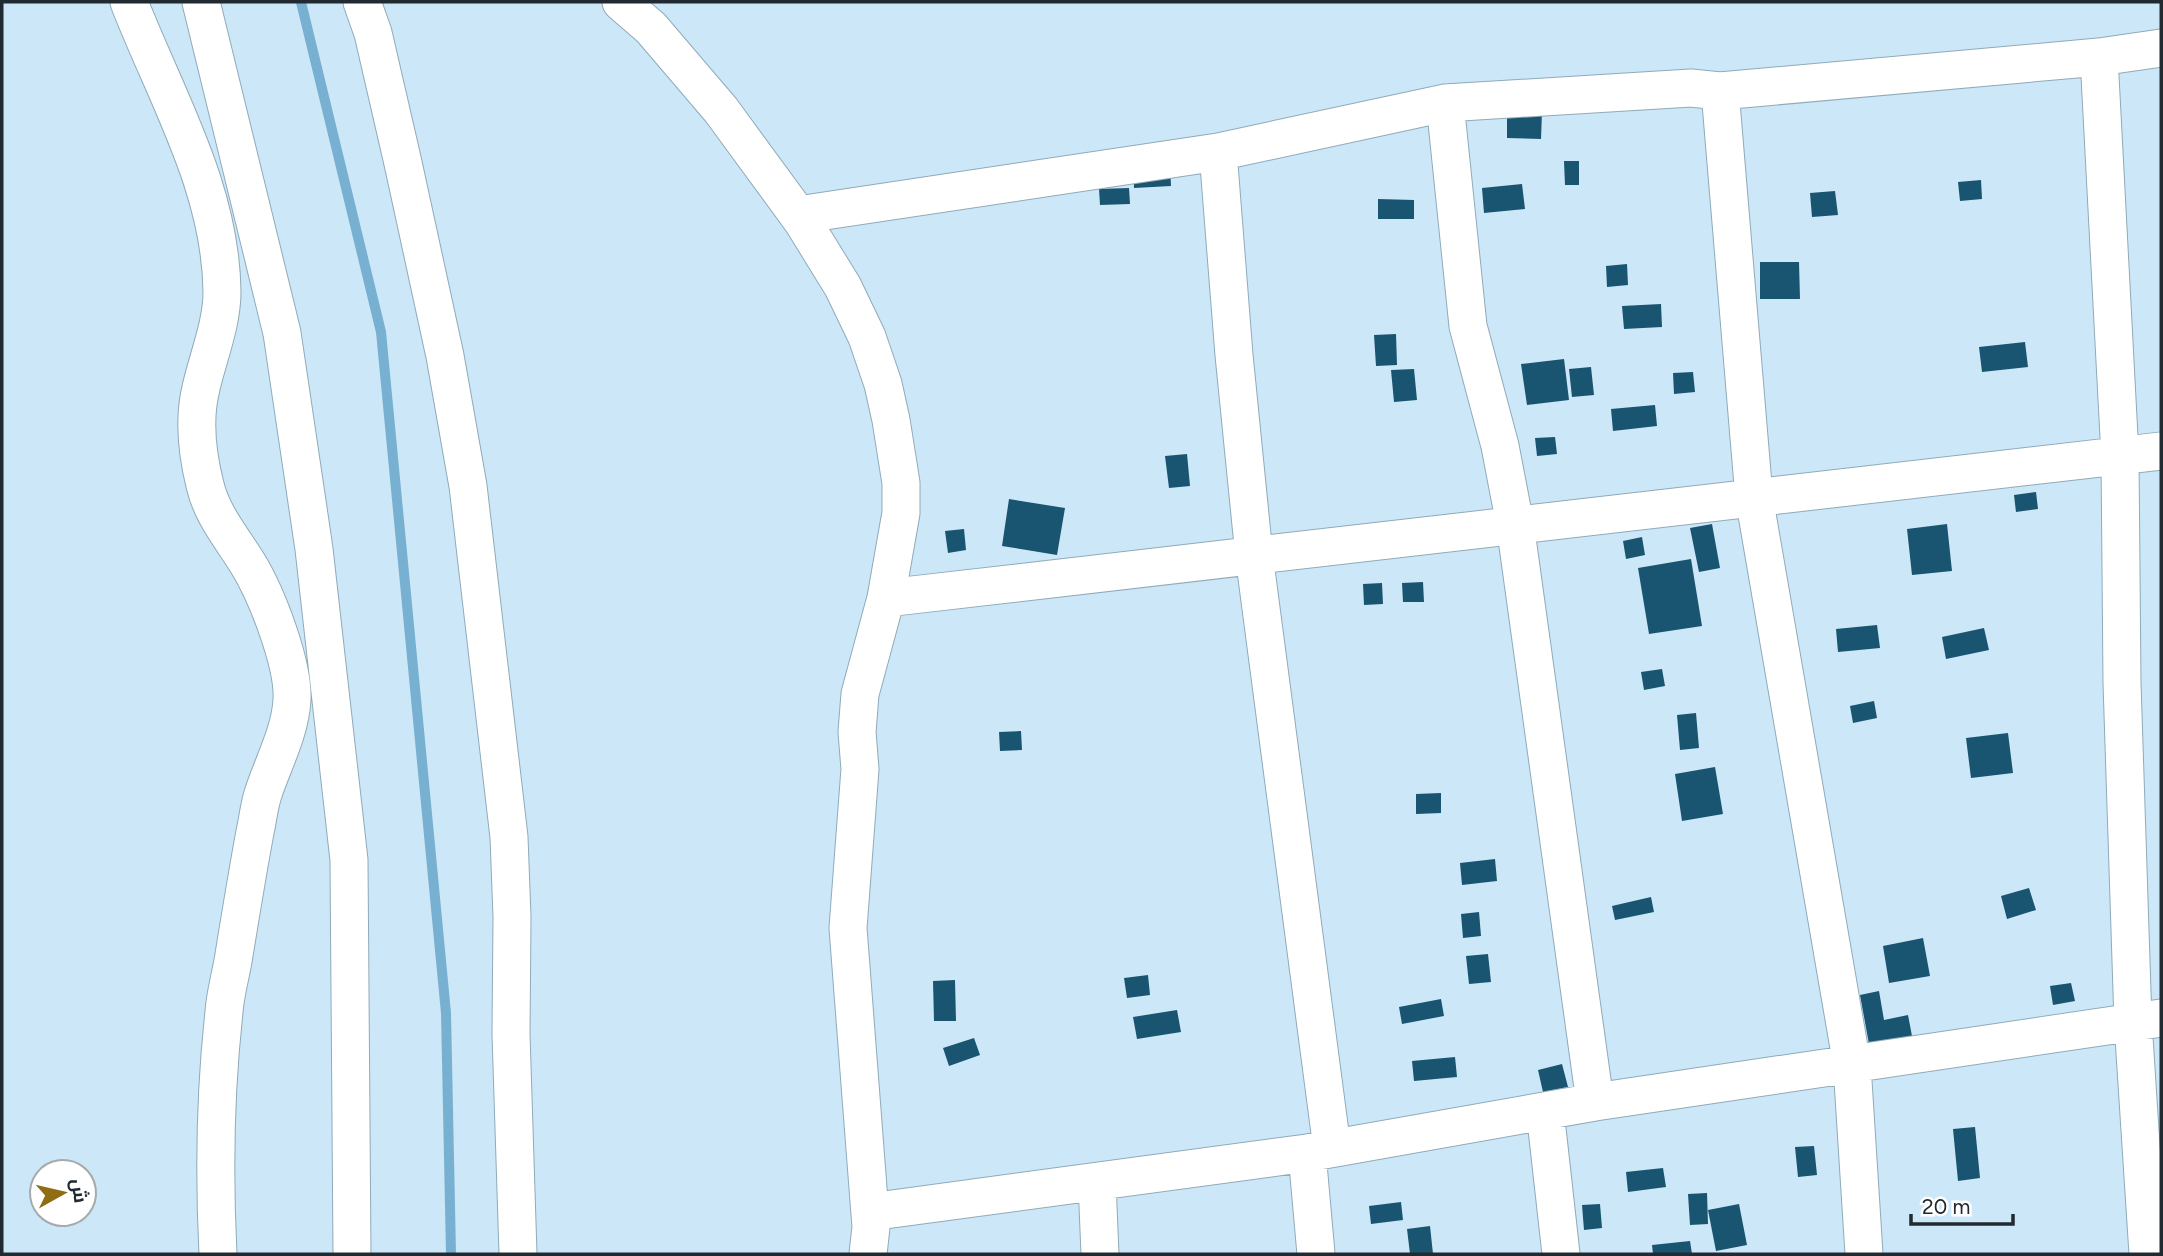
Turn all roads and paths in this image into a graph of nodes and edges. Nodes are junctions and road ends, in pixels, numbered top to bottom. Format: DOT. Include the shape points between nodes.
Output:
graph roads {
  1 [pos="129,2"];
  2 [pos="201,2"];
  3 [pos="362,2"];
  4 [pos="621,2"];
  5 [pos="2161,48"];
  6 [pos="2099,57"];
  7 [pos="1720,91"];
  8 [pos="1445,103"];
  9 [pos="1218,152"];
  10 [pos="798,215"];
  11 [pos="2161,451"];
  12 [pos="2120,456"];
  13 [pos="1754,497"];
  14 [pos="1515,524"];
  15 [pos="1254,555"];
  16 [pos="886,598"];
  17 [pos="2147,1020"];
  18 [pos="1852,1065"];
  19 [pos="1595,1102"];
  20 [pos="1545,1111"];
  21 [pos="1319,1151"];
  22 [pos="1097,1182"];
  23 [pos="870,1212"];
  24 [pos="218,1254"];
  25 [pos="352,1254"];
  26 [pos="518,1254"];
  27 [pos="868,1254"];
  28 [pos="1100,1254"];
  29 [pos="1317,1254"];
  30 [pos="1561,1254"];
  31 [pos="1864,1254"];
  32 [pos="2148,1254"];
  1 -- 24 [label="street" via="215,218 222,297 196,425 209,502 263,595 292,686 291,711 262,798 224,1008 215,1197"];
  2 -- 25 [label="street" via="282,333 314,549 349,860"];
  3 -- 26 [label="street" via="373,33 439,330 468,486 509,837"];
  4 -- 10 [label="street" via="651,28 721,110"];
  5 -- 6 [label="street"];
  6 -- 7 [label="street"];
  6 -- 12 [label="street"];
  7 -- 8 [label="street" via="1691,88"];
  7 -- 13 [label="street"];
  8 -- 9 [label="street"];
  8 -- 14 [label="street" via="1468,326"];
  9 -- 10 [label="street"];
  9 -- 15 [label="street"];
  10 -- 16 [label="street" via="849,299 883,384 901,483 901,513"];
  11 -- 12 [label="street"];
  12 -- 13 [label="street"];
  12 -- 17 [label="street" via="2122,682"];
  13 -- 14 [label="street"];
  13 -- 18 [label="street"];
  14 -- 15 [label="street"];
  14 -- 19 [label="street"];
  15 -- 16 [label="street"];
  15 -- 21 [label="street"];
  16 -- 23 [label="street" via="860,694 849,915"];
  17 -- 18 [label="street"];
  17 -- 32 [label="street"];
  18 -- 19 [label="street"];
  18 -- 31 [label="street"];
  19 -- 20 [label="street"];
  20 -- 21 [label="street"];
  20 -- 30 [label="street"];
  21 -- 22 [label="street"];
  21 -- 29 [label="street"];
  22 -- 23 [label="street"];
  22 -- 28 [label="street"];
  23 -- 27 [label="street"];
}
